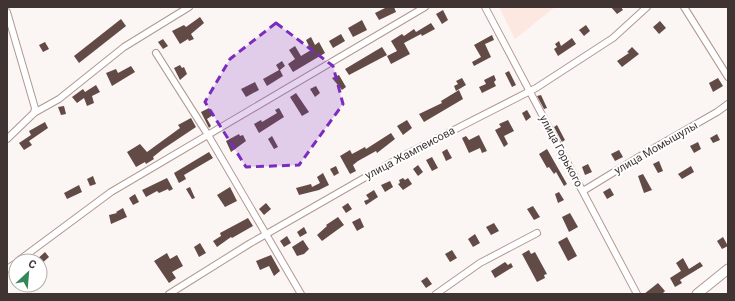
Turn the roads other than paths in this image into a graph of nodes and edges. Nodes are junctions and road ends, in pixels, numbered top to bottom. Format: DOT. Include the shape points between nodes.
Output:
graph roads {
  1 [pos="189,7"];
  2 [pos="425,7"];
  3 [pos="485,7"];
  4 [pos="647,7"];
  5 [pos="684,7"];
  6 [pos="7,12"];
  7 [pos="156,53"];
  8 [pos="728,77"];
  9 [pos="529,91"];
  10 [pos="728,104"];
  11 [pos="34,113"];
  12 [pos="208,135"];
  13 [pos="7,138"];
  14 [pos="583,191"];
  15 [pos="537,233"];
  16 [pos="266,235"];
  17 [pos="29,253"];
  18 [pos="728,270"];
  19 [pos="169,294"];
  20 [pos="301,294"];
  21 [pos="436,294"];
  22 [pos="637,294"];
  23 [pos="697,294"];
  1 -- 11 [label="street" via="124,47 59,99"];
  2 -- 12 [label="street"];
  3 -- 9 [label="street, улица Горького"];
  4 -- 9 [label="street, улица Жампеисова" via="613,38"];
  5 -- 8 [label="street"];
  6 -- 11 [label="street" via="35,108"];
  7 -- 12 [label="street"];
  9 -- 14 [label="street, улица Горького"];
  9 -- 16 [label="street, улица Жампеисова" via="399,158"];
  10 -- 14 [label="street, улица Момышулы"];
  11 -- 13 [label="street"];
  12 -- 16 [label="street"];
  12 -- 17 [label="street" via="111,192"];
  14 -- 22 [label="street, улица Горького"];
  15 -- 21 [label="street" via="480,263"];
  16 -- 19 [label="street, улица Жампеисова"];
  16 -- 20 [label="street"];
  18 -- 23 [label="main road"];
}
